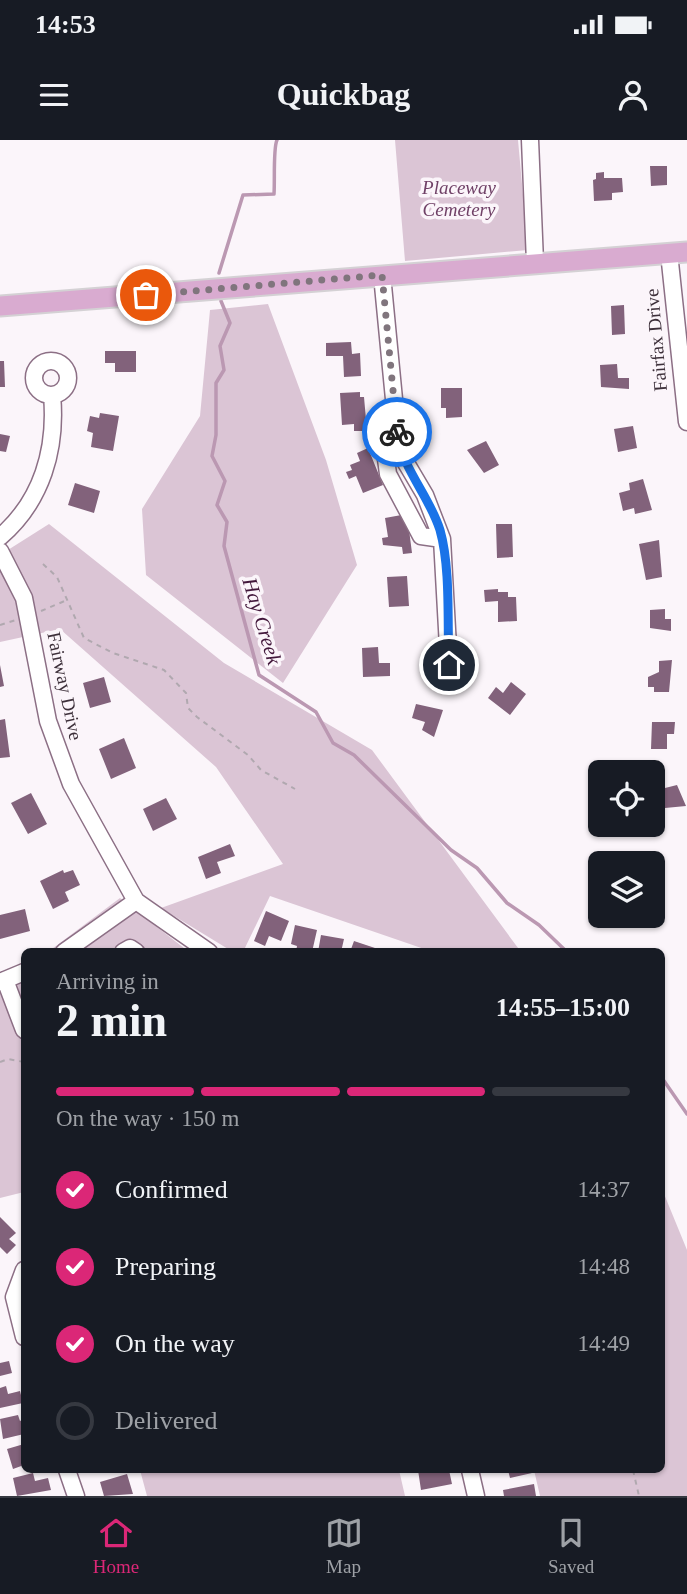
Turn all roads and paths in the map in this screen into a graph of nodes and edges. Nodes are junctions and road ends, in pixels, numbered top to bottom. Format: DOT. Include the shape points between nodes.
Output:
graph roads {
  1 [pos="530,140"];
  2 [pos="678,253"];
  3 [pos="535,262"];
  4 [pos="382,275"];
  5 [pos="0,306"];
  6 [pos="52,395"];
  7 [pos="687,422"];
  8 [pos="399,449"];
  9 [pos="0,537"];
  10 [pos="442,539"];
  11 [pos="0,551"];
  12 [pos="43,564"];
  13 [pos="449,665"];
  14 [pos="295,789"];
  15 [pos="135,901"];
  16 [pos="70,948"];
  17 [pos="203,948"];
  18 [pos="21,973"];
  19 [pos="3,981"];
  20 [pos="21,1020"];
  21 [pos="21,1061"];
  22 [pos="0,1062"];
  23 [pos="21,1277"];
  24 [pos="21,1325"];
  25 [pos="68,1473"];
  26 [pos="471,1473"];
  27 [pos="634,1473"];
  28 [pos="76,1496"];
  29 [pos="476,1496"];
  30 [pos="639,1496"];
  1 -- 3 [label="street"];
  2 -- 3 [label="main road"];
  2 -- 7 [label="street, Fairfax Drive"];
  3 -- 4 [label="main road"];
  4 -- 5 [label="main road"];
  4 -- 8 [label="street"];
  6 -- 9 [label="street" via="52,443 43,475 28,506"];
  8 -- 10 [label="street" via="425,495"];
  8 -- 10 [label="street" via="386,459 388,474 421,536"];
  10 -- 13 [label="street"];
  11 -- 15 [label="street, Fairway Drive" via="28,610 45,708 60,757"];
  12 -- 14 [label="path" via="57,577 83,638 164,670 186,693 188,708 197,717 261,770"];
  15 -- 16 [label="street"];
  15 -- 17 [label="street"];
  18 -- 19 [label="street"];
  19 -- 20 [label="street"];
  21 -- 22 [label="path"];
  23 -- 24 [label="street" via="14,1297"];
  25 -- 28 [label="street"];
  26 -- 29 [label="street"];
  27 -- 30 [label="path"];
}
